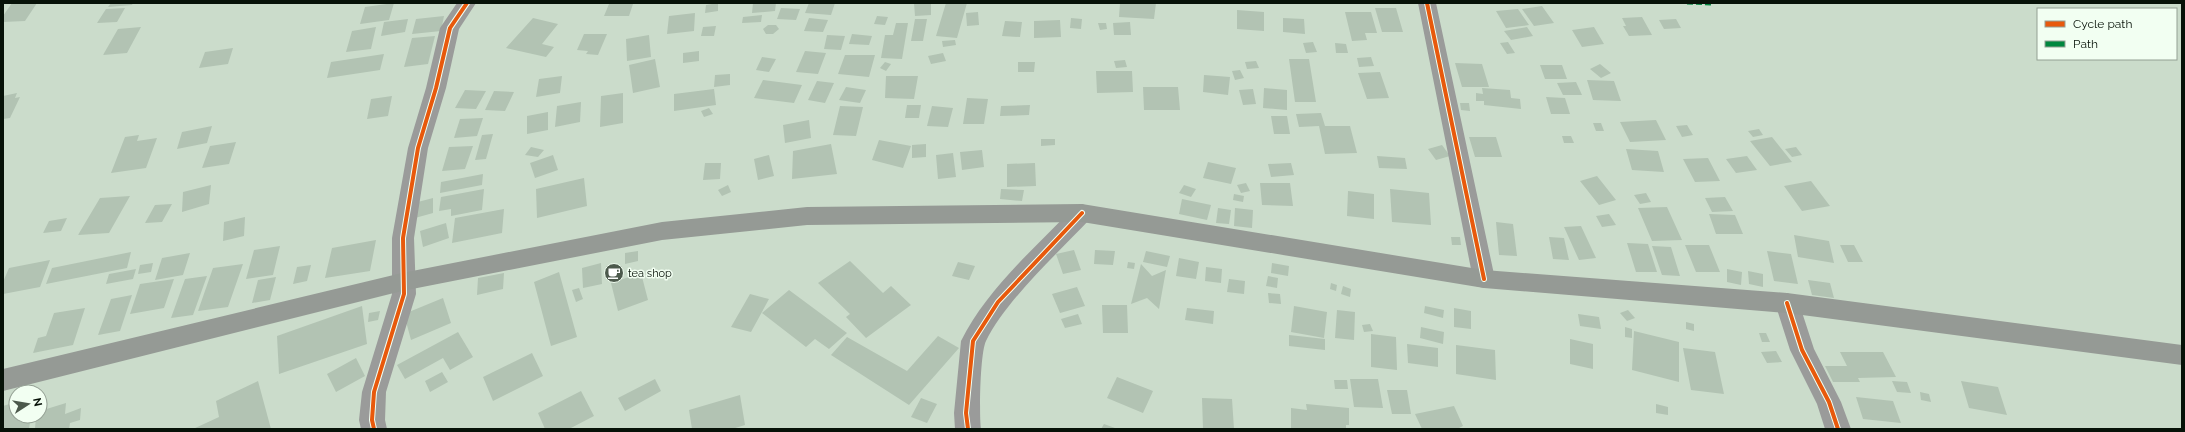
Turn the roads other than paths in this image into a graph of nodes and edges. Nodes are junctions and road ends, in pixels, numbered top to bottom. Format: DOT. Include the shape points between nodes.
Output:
graph roads {
  1 [pos="467,3"];
  2 [pos="1427,3"];
  3 [pos="1082,213"];
  4 [pos="1484,279"];
  5 [pos="402,282"];
  6 [pos="1787,303"];
  7 [pos="2182,355"];
  8 [pos="3,380"];
  9 [pos="374,429"];
  10 [pos="968,429"];
  11 [pos="1838,429"];
  1 -- 5 [label="street" via="450,28 418,148 403,238"];
  2 -- 4 [label="street"];
  3 -- 4 [label="highway"];
  3 -- 5 [label="highway" via="800,217 662,231"];
  3 -- 10 [label="street" via="998,302 973,341 966,413"];
  4 -- 6 [label="highway"];
  5 -- 8 [label="highway"];
  5 -- 9 [label="street" via="404,294 400,310 374,392"];
  6 -- 7 [label="highway"];
  6 -- 11 [label="street" via="1802,350 1829,402"];
}
